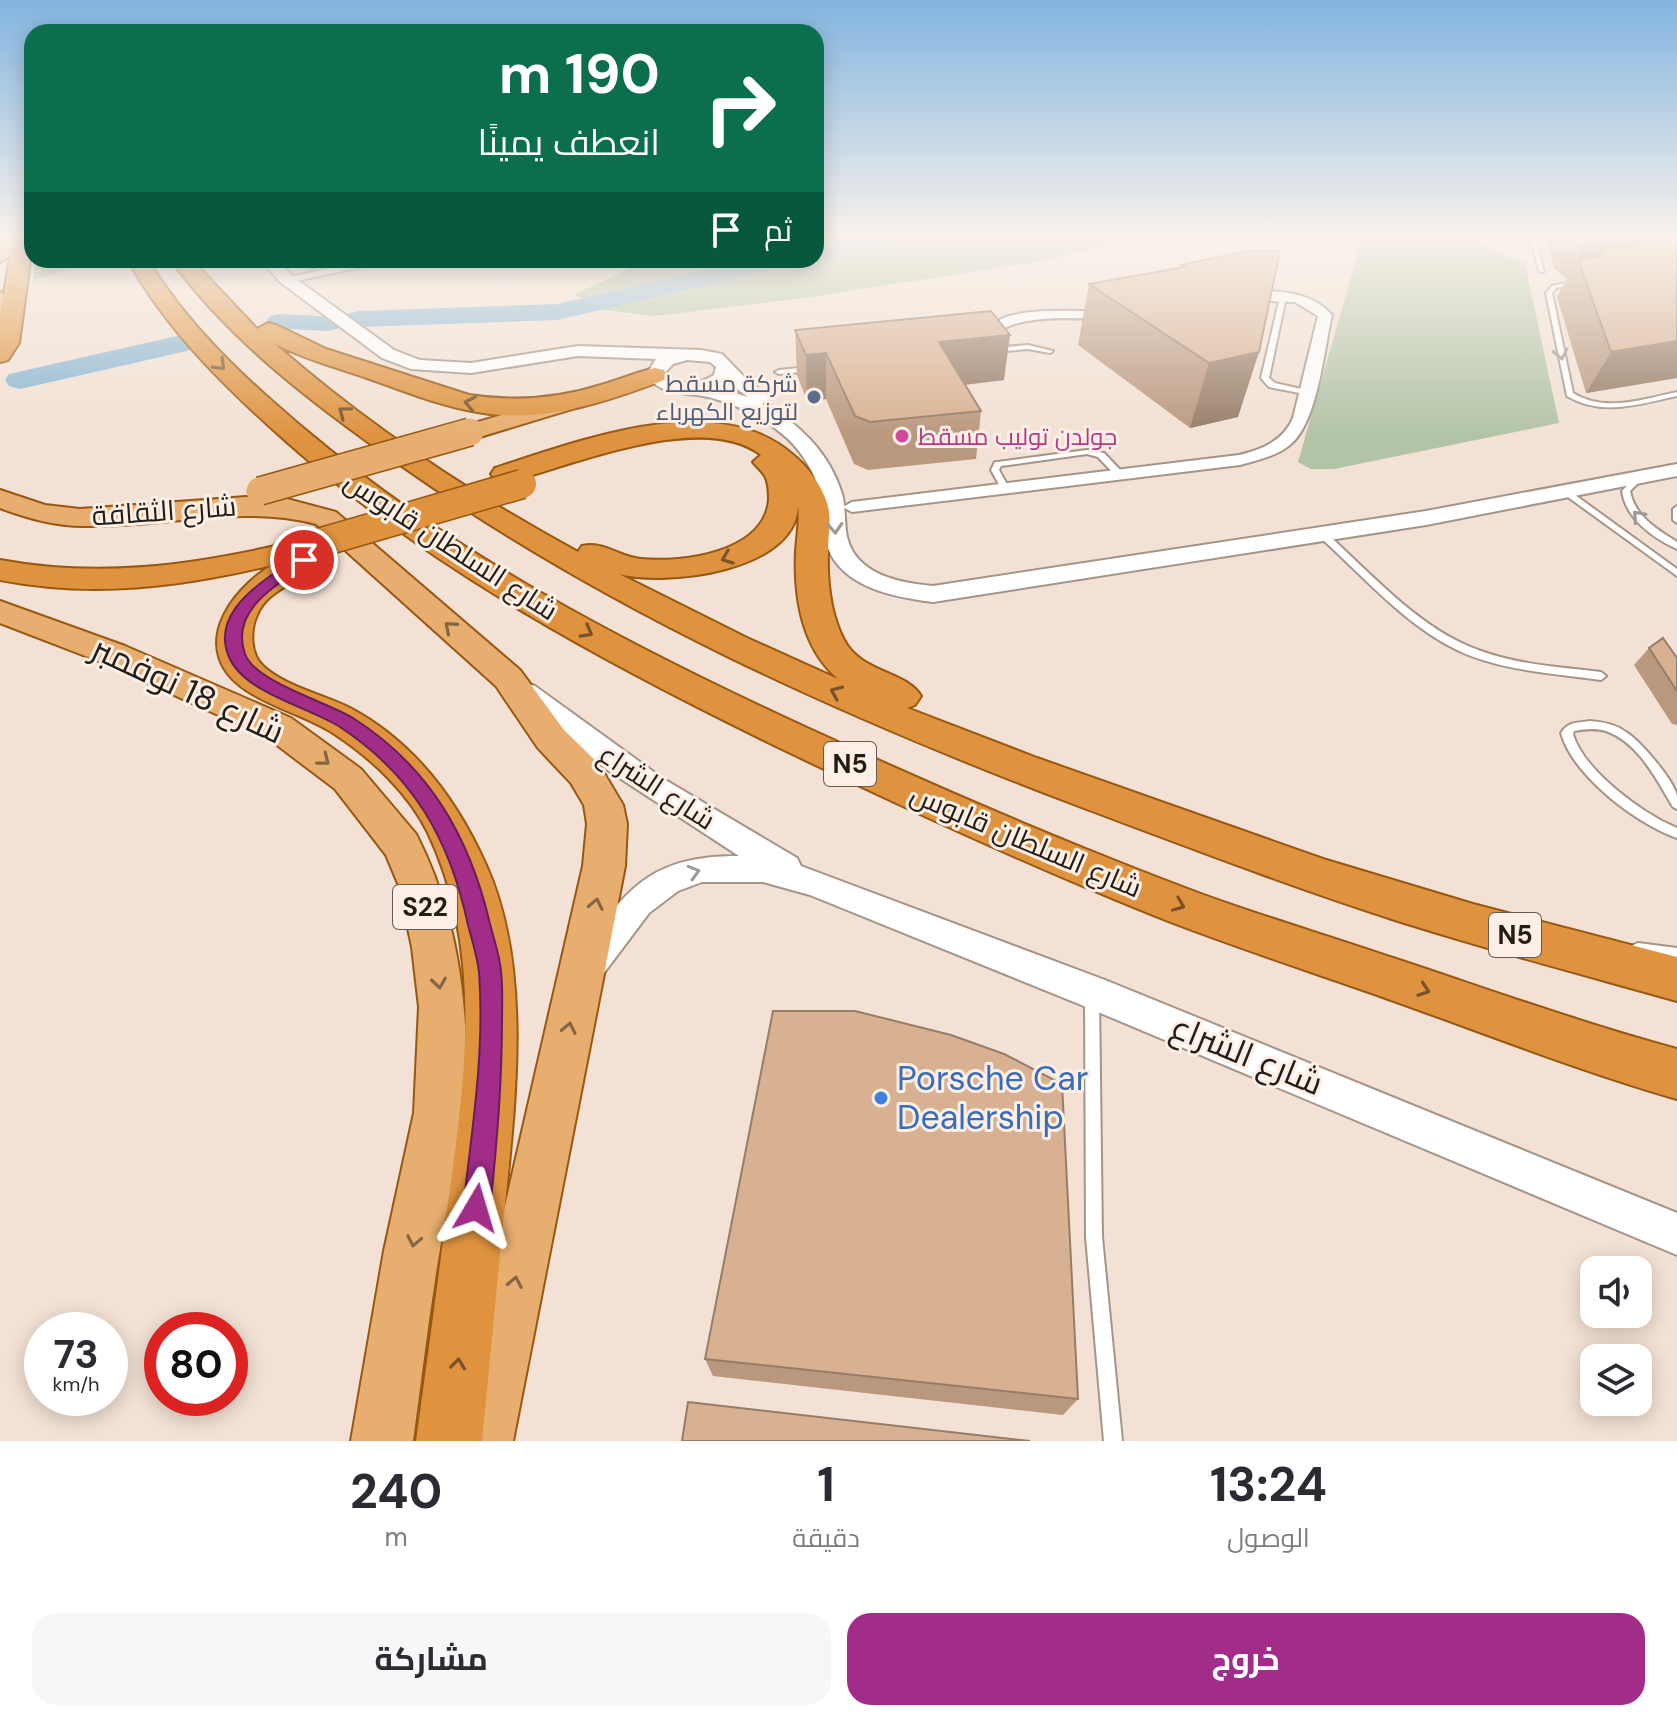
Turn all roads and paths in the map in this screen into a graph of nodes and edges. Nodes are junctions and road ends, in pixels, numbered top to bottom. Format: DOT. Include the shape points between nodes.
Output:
graph roads {
  1 [pos="0,302"];
  2 [pos="13,302"];
  3 [pos="164,302"];
  4 [pos="221,302"];
  5 [pos="318,302"];
  6 [pos="1282,302"];
  7 [pos="1299,302"];
  8 [pos="1551,302"];
  9 [pos="1130,316"];
  10 [pos="236,318"];
  11 [pos="0,332"];
  12 [pos="988,351"];
  13 [pos="1050,351"];
  14 [pos="0,355"];
  15 [pos="684,355"];
  16 [pos="510,362"];
  17 [pos="826,367"];
  18 [pos="727,369"];
  19 [pos="779,372"];
  20 [pos="655,373"];
  21 [pos="694,388"];
  22 [pos="1307,393"];
  23 [pos="1677,394"];
  24 [pos="589,397"];
  25 [pos="1677,455"];
  26 [pos="413,463"];
  27 [pos="1677,470"];
  28 [pos="0,475"];
  29 [pos="1120,475"];
  30 [pos="1640,477"];
  31 [pos="514,479"];
  32 [pos="1005,488"];
  33 [pos="1564,490"];
  34 [pos="0,498"];
  35 [pos="852,507"];
  36 [pos="1677,509"];
  37 [pos="1677,520"];
  38 [pos="1323,535"];
  39 [pos="1677,546"];
  40 [pos="0,549"];
  41 [pos="289,552"];
  42 [pos="0,570"];
  43 [pos="1677,573"];
  44 [pos="0,611"];
  45 [pos="1601,676"];
  46 [pos="508,678"];
  47 [pos="1677,804"];
  48 [pos="1677,833"];
  49 [pos="815,883"];
  50 [pos="1354,888"];
  51 [pos="1546,944"];
  52 [pos="1677,954"];
  53 [pos="1677,979"];
  54 [pos="579,980"];
  55 [pos="1092,992"];
  56 [pos="1677,1074"];
  57 [pos="1677,1234"];
  58 [pos="382,1441"];
  59 [pos="449,1441"];
  60 [pos="482,1441"];
  61 [pos="1113,1441"];
  1 -- 11 [label="main road"];
  2 -- 14 [label="highway"];
  3 -- 56 [label="highway, شارع السلطان قابوس / N5, one-way" via="190,336 310,450 368,497 565,620 678,683 980,825 1190,909"];
  4 -- 10 [label="highway, شارع السلطان قابوس / N5"];
  5 -- 16 [label="street" via="405,362 458,368"];
  6 -- 22 [label="lane" via="1265,378 1272,385"];
  7 -- 22 [label="street" via="1310,303 1325,315"];
  8 -- 23 [label="lane, one-way" via="1570,394 1579,401 1602,406"];
  9 -- 12 [label="street" via="1064,315 999,324 987,334"];
  24 -- 10 [label="highway, one-way" via="526,406 469,403 321,356"];
  26 -- 10 [label="highway, شارع السلطان قابوس / N5, one-way" via="309,384"];
  12 -- 13 [label="lane"];
  15 -- 16 [label="street" via="587,351"];
  15 -- 18 [label="street" via="716,358"];
  15 -- 20 [label="street" via="668,360"];
  16 -- 20 [label="street" via="602,357 633,360"];
  17 -- 19 [label="lane"];
  18 -- 21 [label="street" via="718,381"];
  18 -- 35 [label="street" via="817,438 843,477"];
  20 -- 21 [label="street" via="668,385"];
  20 -- 24 [label="highway"];
  21 -- 38 [label="street, one-way" via="749,403 792,431 826,480 836,541 846,560 866,576 897,589 953,593"];
  22 -- 29 [label="street" via="1296,432 1265,453"];
  24 -- 28 [label="main road, bridge" via="260,491 187,503 103,505 49,497"];
  25 -- 35 [label="street" via="1410,506 948,581 903,577 870,561 854,539"];
  31 -- 26 [label="highway, one-way" via="649,445 708,441 730,444 773,466 785,499 774,530 755,546 705,566 640,569 579,548"];
  50 -- 26 [label="highway, شارع السلطان قابوس / N5, one-way" via="1020,768 812,683 613,585"];
  27 -- 30 [label="street"];
  29 -- 32 [label="street"];
  29 -- 32 [label="lane" via="1101,455 1080,453 998,464 995,470"];
  30 -- 33 [label="street"];
  39 -- 30 [label="lane, one-way" via="1628,504 1626,491"];
  31 -- 41 [label="highway"];
  31 -- 41 [label="highway, bridge" via="367,531"];
  31 -- 50 [label="highway" via="602,443 665,431 732,434 759,443 787,461 815,510 814,603 824,635 844,664 879,686"];
  32 -- 35 [label="street"];
  33 -- 38 [label="street"];
  33 -- 43 [label="lane"];
  46 -- 34 [label="main road, شارع الثقافة, one-way" via="326,518 312,513 256,506 92,518 43,512"];
  36 -- 37 [label="lane"];
  38 -- 45 [label="lane" via="1458,646 1502,660"];
  40 -- 41 [label="highway" via="40,560 122,565"];
  41 -- 42 [label="highway" via="171,577 124,581 66,580"];
  59 -- 41 [label="highway, one-way" via="490,1091 490,971 470,882 445,823 416,785 346,723 251,675 237,656 239,616"];
  44 -- 58 [label="main road, شارع 18 نوفمبر / S22, one-way" via="278,727 348,779 402,846 420,886 440,992 439,1113"];
  46 -- 49 [label="street, شارع الشراع" via="670,798"];
  54 -- 46 [label="main road, one-way" via="607,844 603,805 585,773 551,739"];
  47 -- 48 [label="lane" via="1645,753 1629,739 1587,726 1567,733 1571,746 1620,799"];
  54 -- 49 [label="street, شارع الشراع, one-way" via="637,903 667,881 702,869 763,869"];
  49 -- 55 [label="street, شارع الشراع"];
  50 -- 51 [label="highway, شارع السلطان قابوس / N5"];
  51 -- 52 [label="lane"];
  51 -- 53 [label="highway, شارع السلطان قابوس / N5"];
  60 -- 54 [label="main road, one-way"];
  55 -- 57 [label="street, شارع الشراع"];
  55 -- 61 [label="lane" via="1094,1237"];
}
